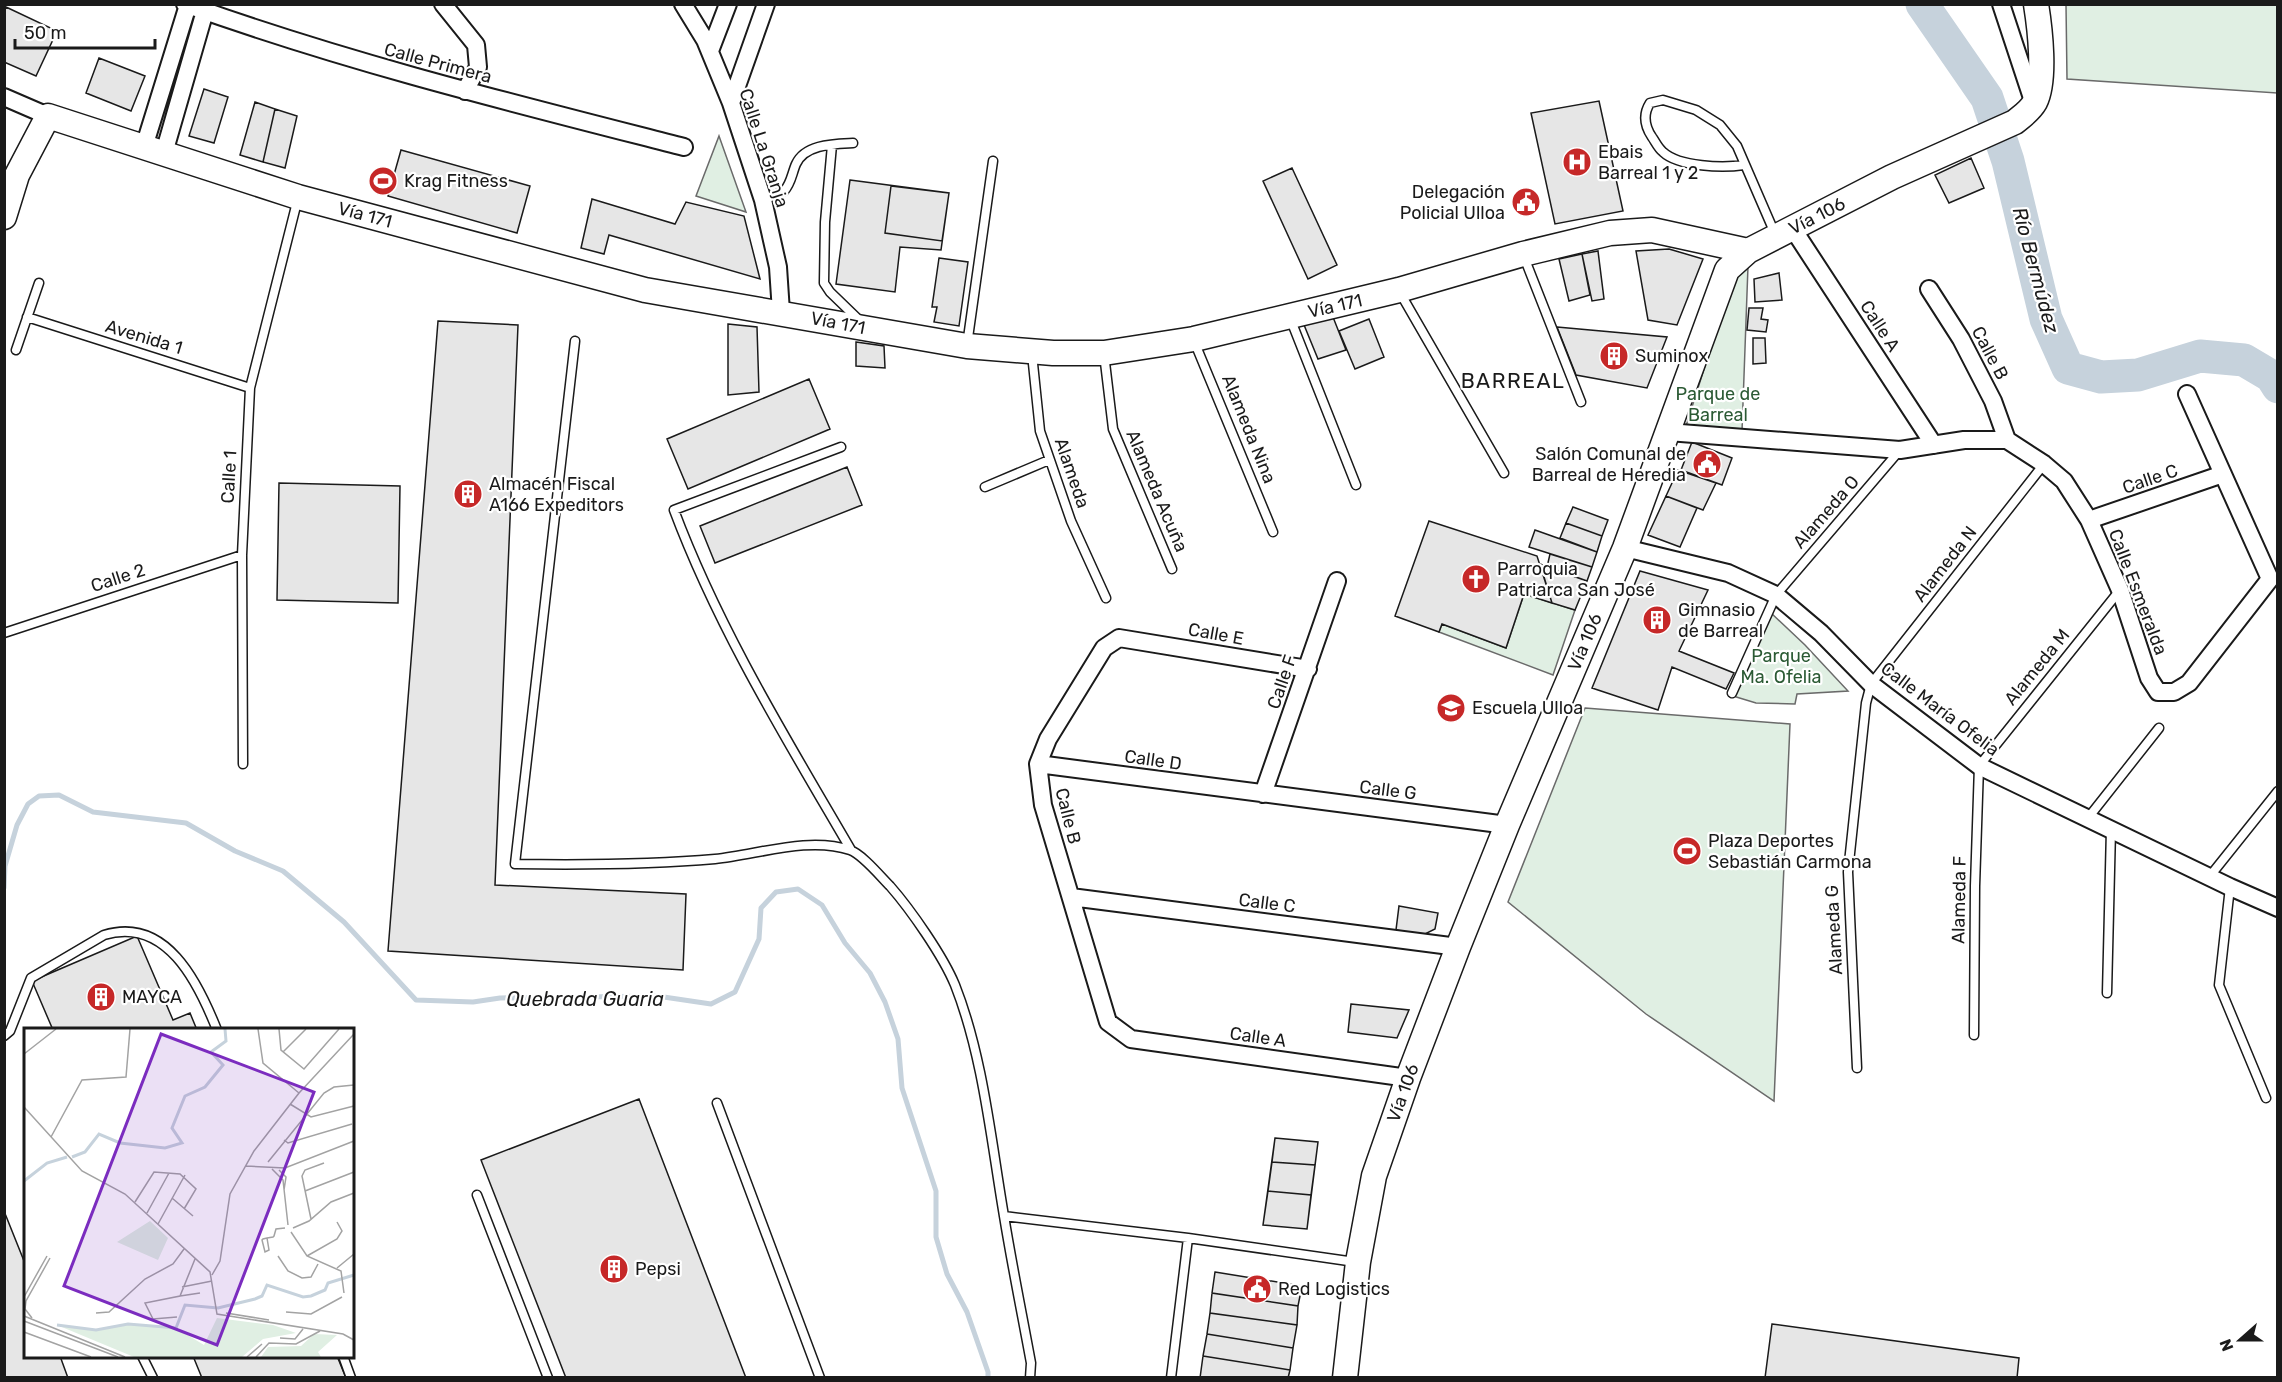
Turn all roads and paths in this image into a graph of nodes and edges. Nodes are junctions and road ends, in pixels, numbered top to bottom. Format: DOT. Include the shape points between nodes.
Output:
graph roads {
  1 [pos="443,4"];
  2 [pos="683,4"];
  3 [pos="728,4"];
  4 [pos="766,4"];
  5 [pos="2001,4"];
  6 [pos="2036,4"];
  7 [pos="187,5"];
  8 [pos="206,8"];
  9 [pos="710,51"];
  10 [pos="465,91"];
  11 [pos="4,96"];
  12 [pos="731,103"];
  13 [pos="2034,104"];
  14 [pos="48,116"];
  15 [pos="853,143"];
  16 [pos="832,144"];
  17 [pos="684,147"];
  18 [pos="154,150"];
  19 [pos="993,161"];
  20 [pos="1744,165"];
  21 [pos="298,197"];
  22 [pos="763,200"];
  23 [pos="4,217"];
  24 [pos="1785,233"];
  25 [pos="1748,251"];
  26 [pos="1523,254"];
  27 [pos="39,283"];
  28 [pos="1929,289"];
  29 [pos="1399,290"];
  30 [pos="781,312"];
  31 [pos="1290,316"];
  32 [pos="27,317"];
  33 [pos="868,329"];
  34 [pos="1194,339"];
  35 [pos="574,341"];
  36 [pos="967,346"];
  37 [pos="16,350"];
  38 [pos="1032,352"];
  39 [pos="1104,353"];
  40 [pos="250,388"];
  41 [pos="2187,394"];
  42 [pos="1581,402"];
  43 [pos="1668,432"];
  44 [pos="2007,441"];
  45 [pos="1934,445"];
  46 [pos="841,447"];
  47 [pos="1900,450"];
  48 [pos="1050,460"];
  49 [pos="2044,464"];
  50 [pos="1504,473"];
  51 [pos="2223,474"];
  52 [pos="1356,485"];
  53 [pos="985,487"];
  54 [pos="2089,520"];
  55 [pos="1273,532"];
  56 [pos="1625,548"];
  57 [pos="242,555"];
  58 [pos="1172,569"];
  59 [pos="1337,581"];
  60 [pos="2120,590"];
  61 [pos="1776,595"];
  62 [pos="1107,598"];
  63 [pos="4,633"];
  64 [pos="1119,638"];
  65 [pos="1308,669"];
  66 [pos="1871,684"];
  67 [pos="1732,693"];
  68 [pos="2159,728"];
  69 [pos="243,764"];
  70 [pos="1038,764"];
  71 [pos="1979,766"];
  72 [pos="2277,791"];
  73 [pos="1263,794"];
  74 [pos="2088,818"];
  75 [pos="1507,825"];
  76 [pos="2110,828"];
  77 [pos="851,850"];
  78 [pos="2210,876"];
  79 [pos="2230,887"];
  80 [pos="1071,897"];
  81 [pos="2277,908"];
  82 [pos="1458,947"];
  83 [pos="2107,993"];
  84 [pos="1107,1022"];
  85 [pos="217,1028"];
  86 [pos="1974,1035"];
  87 [pos="4,1036"];
  88 [pos="1857,1068"];
  89 [pos="1408,1078"];
  90 [pos="2266,1098"];
  91 [pos="717,1103"];
  92 [pos="477,1195"];
  93 [pos="1004,1216"];
  94 [pos="1188,1238"];
  95 [pos="1358,1262"];
  96 [pos="143,1358"];
  97 [pos="344,1358"];
  98 [pos="153,1377"];
  99 [pos="351,1377"];
  100 [pos="548,1377"];
  101 [pos="820,1377"];
  102 [pos="1030,1377"];
  103 [pos="1171,1377"];
  104 [pos="1345,1377"];
  1 -- 10 [label="street" via="476,45 478,67"];
  2 -- 9 [label="street, Calle La Granja"];
  3 -- 9 [label="street"];
  4 -- 12 [label="street"];
  5 -- 13 [label="street"];
  6 -- 13 [label="main road" via="2041,58"];
  7 -- 8 [label="street, Calle Primera"];
  7 -- 18 [label="street"];
  8 -- 10 [label="street, Calle Primera" via="280,37"];
  8 -- 18 [label="street"];
  9 -- 12 [label="street, Calle La Granja"];
  10 -- 17 [label="street, Calle Primera"];
  11 -- 14 [label="street"];
  12 -- 22 [label="street, Calle La Granja"];
  13 -- 24 [label="main road, Vía 106" via="2015,122 1892,177"];
  14 -- 18 [label="main road, Vía 171"];
  14 -- 23 [label="main road" via="17,175"];
  15 -- 16 [label="lane"];
  16 -- 22 [label="lane" via="798,160 788,187"];
  16 -- 33 [label="lane" via="824,283"];
  18 -- 21 [label="main road, Vía 171"];
  19 -- 36 [label="lane"];
  20 -- 20 [label="lane" via="1737,146 1720,125 1696,110 1663,100 1650,103 1645,111 1646,128 1663,152 1680,162"];
  20 -- 24 [label="lane"];
  21 -- 30 [label="main road, Vía 171" via="645,290"];
  21 -- 40 [label="lane, Calle 1"];
  22 -- 30 [label="street, Calle La Granja" via="778,267"];
  24 -- 25 [label="main road, Vía 106"];
  24 -- 45 [label="street, Calle A"];
  25 -- 26 [label="main road, Vía 171" via="1653,230 1610,233"];
  25 -- 43 [label="main road, Vía 106" via="1728,270"];
  26 -- 29 [label="main road, Vía 171"];
  26 -- 42 [label="lane"];
  27 -- 32 [label="lane"];
  28 -- 44 [label="street, Calle B" via="1993,401"];
  29 -- 31 [label="main road, Vía 171"];
  29 -- 50 [label="lane"];
  30 -- 33 [label="main road, Vía 171"];
  31 -- 34 [label="main road, Vía 171"];
  31 -- 52 [label="lane"];
  32 -- 37 [label="lane"];
  32 -- 40 [label="lane, Avenida 1"];
  33 -- 36 [label="main road, Vía 171"];
  34 -- 39 [label="main road, Vía 171"];
  34 -- 55 [label="lane, Alameda Nina"];
  35 -- 77 [label="lane" via="515,864 716,859 807,844"];
  36 -- 38 [label="main road, Vía 171"];
  38 -- 39 [label="main road, Vía 171"];
  38 -- 48 [label="lane, Alameda" via="1040,431"];
  39 -- 58 [label="lane, Alameda Acuña" via="1113,429"];
  40 -- 57 [label="lane, Calle 1"];
  41 -- 51 [label="street, Calle Esmeralda"];
  43 -- 47 [label="street"];
  43 -- 56 [label="main road, Vía 106"];
  44 -- 45 [label="street" via="1964,440"];
  44 -- 49 [label="street, Calle Esmeralda"];
  45 -- 47 [label="street"];
  46 -- 77 [label="lane" via="674,510 704,584 745,665"];
  47 -- 61 [label="lane, Alameda O"];
  48 -- 53 [label="lane"];
  48 -- 62 [label="lane, Alameda" via="1071,521"];
  49 -- 54 [label="street, Calle Esmeralda" via="2064,481"];
  49 -- 66 [label="lane, Alameda N"];
  51 -- 54 [label="street, Calle C"];
  51 -- 60 [label="street, Calle Esmeralda" via="2270,579 2189,683 2174,692 2158,692 2149,678"];
  54 -- 60 [label="street, Calle Esmeralda"];
  56 -- 61 [label="street, Calle María Ofelia" via="1728,573"];
  56 -- 75 [label="main road, Vía 106"];
  57 -- 63 [label="lane, Calle 2"];
  57 -- 69 [label="lane, Calle 1"];
  59 -- 65 [label="street, Calle F"];
  60 -- 71 [label="lane, Alameda M"];
  61 -- 66 [label="street, Calle María Ofelia" via="1821,633"];
  61 -- 67 [label="lane, Alameda O"];
  64 -- 65 [label="street, Calle E"];
  64 -- 70 [label="street, Calle B" via="1104,648 1048,739"];
  65 -- 73 [label="street, Calle F"];
  66 -- 71 [label="street, Calle María Ofelia"];
  66 -- 88 [label="lane, Alameda G" via="1848,872"];
  68 -- 74 [label="lane"];
  70 -- 73 [label="street, Calle D"];
  70 -- 80 [label="street, Calle B" via="1043,805"];
  71 -- 74 [label="street, Calle María Ofelia"];
  71 -- 86 [label="lane, Alameda F"];
  72 -- 78 [label="lane"];
  73 -- 75 [label="street, Calle G"];
  74 -- 76 [label="street, Calle María Ofelia"];
  75 -- 82 [label="main road, Vía 106"];
  76 -- 78 [label="street, Calle María Ofelia"];
  76 -- 83 [label="lane"];
  77 -- 93 [label="lane" via="898,895 954,983 972,1039"];
  78 -- 79 [label="street, Calle María Ofelia"];
  79 -- 81 [label="street, Calle María Ofelia"];
  79 -- 90 [label="lane" via="2219,985"];
  80 -- 82 [label="street, Calle C"];
  80 -- 84 [label="street, Calle B"];
  82 -- 89 [label="main road, Vía 106"];
  84 -- 89 [label="street, Calle A" via="1131,1039"];
  85 -- 87 [label="lane" via="178,956 157,940 117,931 31,978 10,1031"];
  89 -- 95 [label="main road, Vía 106" via="1374,1176"];
  91 -- 101 [label="lane"];
  92 -- 100 [label="lane"];
  93 -- 94 [label="lane"];
  93 -- 102 [label="lane" via="1031,1363"];
  94 -- 95 [label="lane"];
  94 -- 103 [label="lane"];
  95 -- 104 [label="main road, Vía 106"];
  96 -- 98 [label="lane"];
  97 -- 99 [label="lane"];
}
